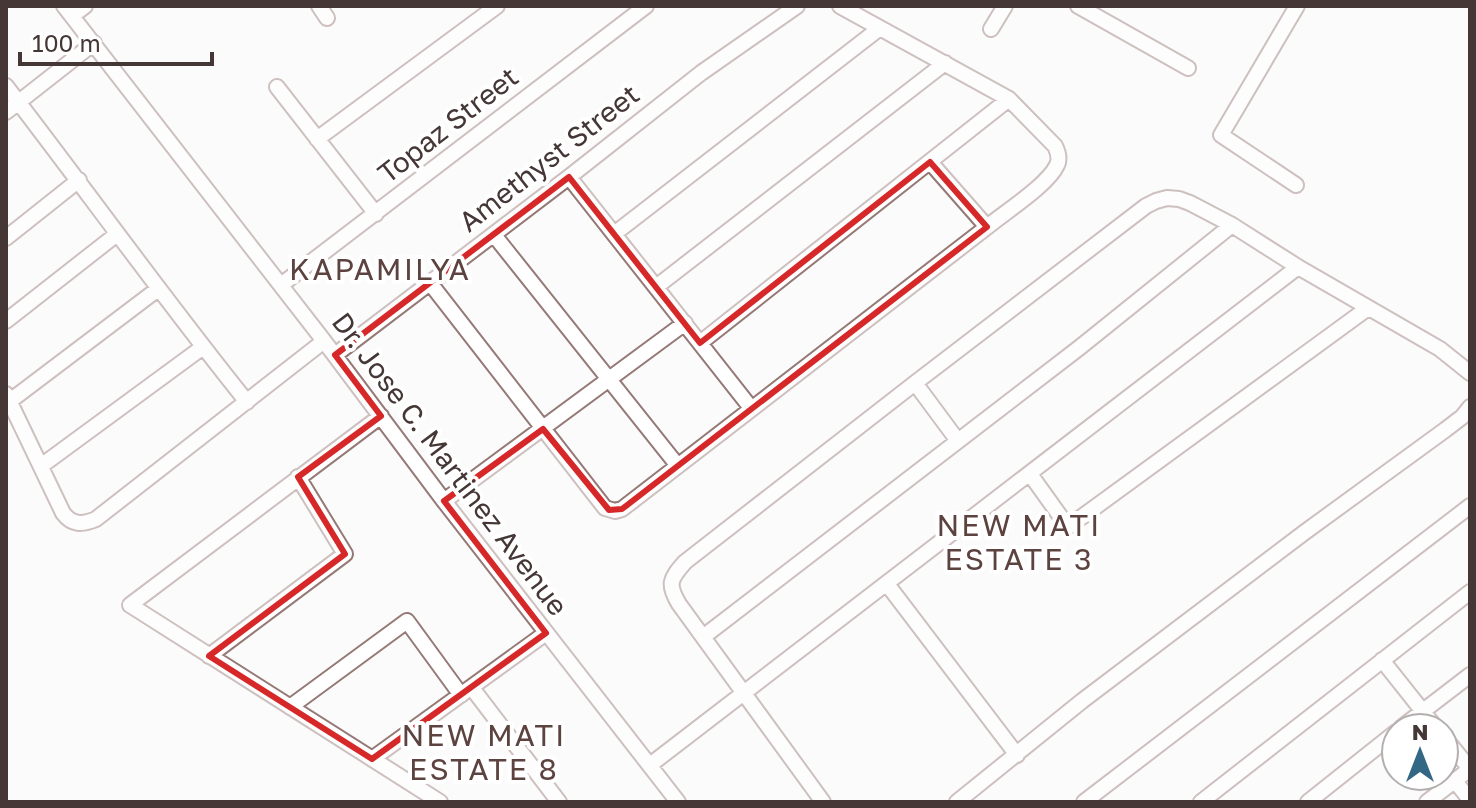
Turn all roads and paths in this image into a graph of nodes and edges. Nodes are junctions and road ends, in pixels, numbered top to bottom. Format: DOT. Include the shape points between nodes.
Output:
graph roads {
  1 [pos="85,6"];
  2 [pos="497,6"];
  3 [pos="646,6"];
  4 [pos="797,6"];
  5 [pos="840,6"];
  6 [pos="1005,6"];
  7 [pos="1078,6"];
  8 [pos="1297,6"];
  9 [pos="68,11"];
  10 [pos="880,28"];
  11 [pos="991,29"];
  12 [pos="94,43"];
  13 [pos="945,63"];
  14 [pos="1188,68"];
  15 [pos="6,86"];
  16 [pos="277,87"];
  17 [pos="1009,99"];
  18 [pos="12,107"];
  19 [pos="317,139"];
  20 [pos="930,162"];
  21 [pos="569,177"];
  22 [pos="79,180"];
  23 [pos="1296,185"];
  24 [pos="376,214"];
  25 [pos="1232,225"];
  26 [pos="987,227"];
  27 [pos="117,234"];
  28 [pos="614,234"];
  29 [pos="494,235"];
  30 [pos="6,237"];
  31 [pos="1298,267"];
  32 [pos="430,283"];
  33 [pos="281,285"];
  34 [pos="656,287"];
  35 [pos="158,289"];
  36 [pos="1368,308"];
  37 [pos="6,321"];
  38 [pos="685,323"];
  39 [pos="324,341"];
  40 [pos="700,343"];
  41 [pos="203,347"];
  42 [pos="335,355"];
  43 [pos="1470,373"];
  44 [pos="609,380"];
  45 [pos="915,383"];
  46 [pos="8,398"];
  47 [pos="247,402"];
  48 [pos="1470,407"];
  49 [pos="751,408"];
  50 [pos="381,416"];
  51 [pos="543,429"];
  52 [pos="958,441"];
  53 [pos="41,466"];
  54 [pos="678,466"];
  55 [pos="1030,474"];
  56 [pos="298,477"];
  57 [pos="444,501"];
  58 [pos="1470,506"];
  59 [pos="887,584"];
  60 [pos="1470,592"];
  61 [pos="546,633"];
  62 [pos="703,637"];
  63 [pos="209,656"];
  64 [pos="1382,660"];
  65 [pos="1470,675"];
  66 [pos="467,691"];
  67 [pos="745,694"];
  68 [pos="290,707"];
  69 [pos="1422,711"];
  70 [pos="1380,745"];
  71 [pos="1017,755"];
  72 [pos="372,759"];
  73 [pos="650,765"];
  74 [pos="1100,790"];
  75 [pos="440,802"];
  76 [pos="559,802"];
  77 [pos="678,802"];
  78 [pos="823,802"];
  79 [pos="957,802"];
  80 [pos="1084,802"];
  81 [pos="1110,802"];
  82 [pos="1201,802"];
  83 [pos="1308,802"];
  1 -- 9 [label="street"];
  2 -- 19 [label="street"];
  3 -- 24 [label="street, Topaz Street"];
  4 -- 21 [label="street, Amethyst Street"];
  5 -- 10 [label="street"];
  6 -- 11 [label="street"];
  7 -- 14 [label="street"];
  8 -- 23 [label="street" via="1221,135"];
  9 -- 12 [label="street, Dr. Jose C. Martinez Avenue"];
  10 -- 13 [label="street"];
  10 -- 28 [label="street"];
  12 -- 18 [label="street"];
  12 -- 33 [label="street, Dr. Jose C. Martinez Avenue"];
  13 -- 17 [label="street"];
  13 -- 34 [label="street"];
  15 -- 18 [label="street"];
  16 -- 19 [label="street"];
  17 -- 20 [label="street"];
  17 -- 26 [label="street" via="1055,146 1058,164"];
  18 -- 22 [label="street"];
  19 -- 24 [label="street"];
  20 -- 26 [label="street"];
  20 -- 40 [label="street"];
  21 -- 28 [label="street"];
  21 -- 29 [label="street, Amethyst Street"];
  22 -- 27 [label="street"];
  22 -- 30 [label="street"];
  24 -- 33 [label="street, Topaz Street"];
  25 -- 31 [label="street"];
  25 -- 45 [label="street" via="1179,199 1156,201"];
  25 -- 52 [label="street"];
  26 -- 49 [label="street"];
  27 -- 35 [label="street"];
  27 -- 37 [label="street"];
  28 -- 34 [label="street"];
  29 -- 32 [label="street, Amethyst Street"];
  29 -- 44 [label="street"];
  31 -- 36 [label="street"];
  31 -- 55 [label="street"];
  32 -- 42 [label="street, Amethyst Street"];
  32 -- 51 [label="street"];
  33 -- 39 [label="street, Dr. Jose C. Martinez Avenue"];
  34 -- 38 [label="street"];
  35 -- 41 [label="street"];
  35 -- 46 [label="street"];
  36 -- 43 [label="street" via="1440,349"];
  36 -- 55 [label="street" via="1068,527"];
  38 -- 40 [label="street"];
  38 -- 44 [label="street"];
  39 -- 42 [label="street, Dr. Jose C. Martinez Avenue"];
  39 -- 47 [label="street"];
  40 -- 49 [label="street"];
  41 -- 47 [label="street"];
  41 -- 53 [label="street"];
  42 -- 50 [label="street, Dr. Jose C. Martinez Avenue"];
  44 -- 51 [label="street"];
  44 -- 54 [label="street"];
  45 -- 52 [label="street"];
  45 -- 62 [label="street" via="675,573 672,593"];
  46 -- 53 [label="street"];
  47 -- 53 [label="street" via="86,523 68,520"];
  48 -- 71 [label="street"];
  49 -- 54 [label="street"];
  50 -- 56 [label="street"];
  50 -- 57 [label="street, Dr. Jose C. Martinez Avenue"];
  51 -- 54 [label="street" via="609,510 622,509"];
  51 -- 57 [label="street"];
  52 -- 62 [label="street"];
  55 -- 59 [label="street"];
  56 -- 63 [label="street" via="345,554"];
  56 -- 63 [label="street" via="130,605"];
  57 -- 61 [label="street, Dr. Jose C. Martinez Avenue"];
  58 -- 74 [label="street"];
  59 -- 67 [label="street"];
  59 -- 71 [label="street"];
  60 -- 64 [label="street"];
  61 -- 66 [label="street"];
  61 -- 73 [label="street, Dr. Jose C. Martinez Avenue"];
  62 -- 67 [label="street"];
  63 -- 68 [label="street"];
  64 -- 69 [label="street"];
  64 -- 82 [label="street"];
  65 -- 69 [label="street"];
  66 -- 68 [label="street" via="407,621"];
  66 -- 72 [label="street"];
  66 -- 76 [label="street"];
  67 -- 73 [label="street"];
  67 -- 78 [label="street"];
  68 -- 72 [label="street"];
  70 -- 83 [label="street"];
  71 -- 79 [label="street"];
  72 -- 75 [label="street"];
  73 -- 77 [label="street, Dr. Jose C. Martinez Avenue"];
  74 -- 80 [label="street"];
  74 -- 81 [label="street"];
}
